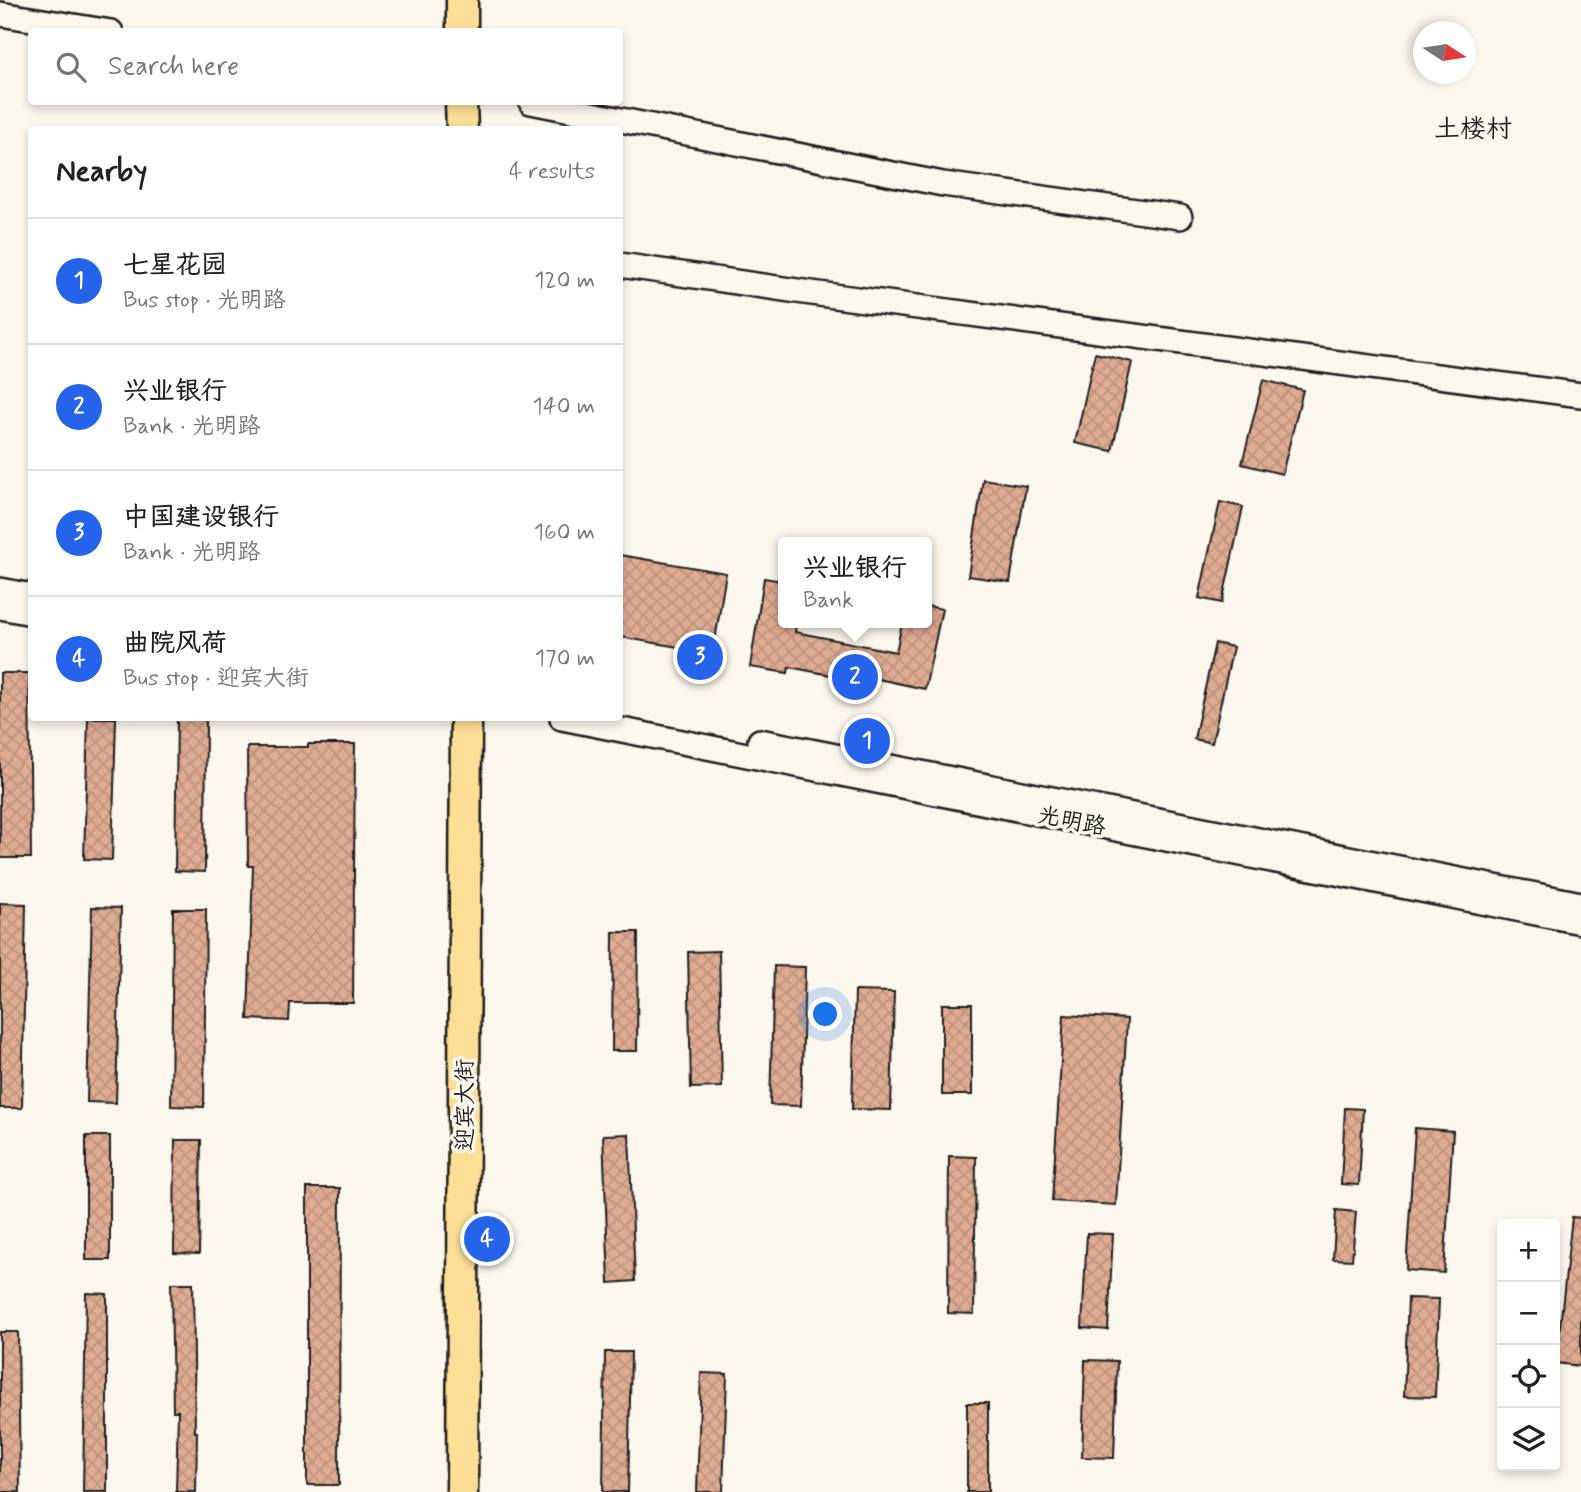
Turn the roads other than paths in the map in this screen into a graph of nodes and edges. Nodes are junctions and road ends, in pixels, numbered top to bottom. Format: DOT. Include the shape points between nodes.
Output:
graph roads {
  1 [pos="446,0"];
  2 [pos="462,0"];
  3 [pos="0,14"];
  4 [pos="86,28"];
  5 [pos="446,28"];
  6 [pos="462,28"];
  7 [pos="447,105"];
  8 [pos="461,105"];
  9 [pos="546,105"];
  10 [pos="447,126"];
  11 [pos="462,126"];
  12 [pos="1180,217"];
  13 [pos="623,265"];
  14 [pos="1581,395"];
  15 [pos="0,590"];
  16 [pos="28,595"];
  17 [pos="0,607"];
  18 [pos="28,612"];
  19 [pos="623,715"];
  20 [pos="448,721"];
  21 [pos="466,721"];
  22 [pos="577,721"];
  23 [pos="1581,904"];
  24 [pos="1581,922"];
  25 [pos="443,1492"];
  26 [pos="461,1492"];
  1 -- 5 [label="main road"];
  2 -- 6 [label="main road"];
  3 -- 4 [label="street"];
  7 -- 10 [label="main road"];
  8 -- 11 [label="main road"];
  9 -- 12 [label="street" via="943,184"];
  13 -- 14 [label="street"];
  15 -- 16 [label="street"];
  17 -- 18 [label="street"];
  19 -- 23 [label="street, 光明路"];
  20 -- 25 [label="main road, 迎宾大街"];
  21 -- 26 [label="main road, 迎宾大街"];
  22 -- 24 [label="street, 光明路"];
}
